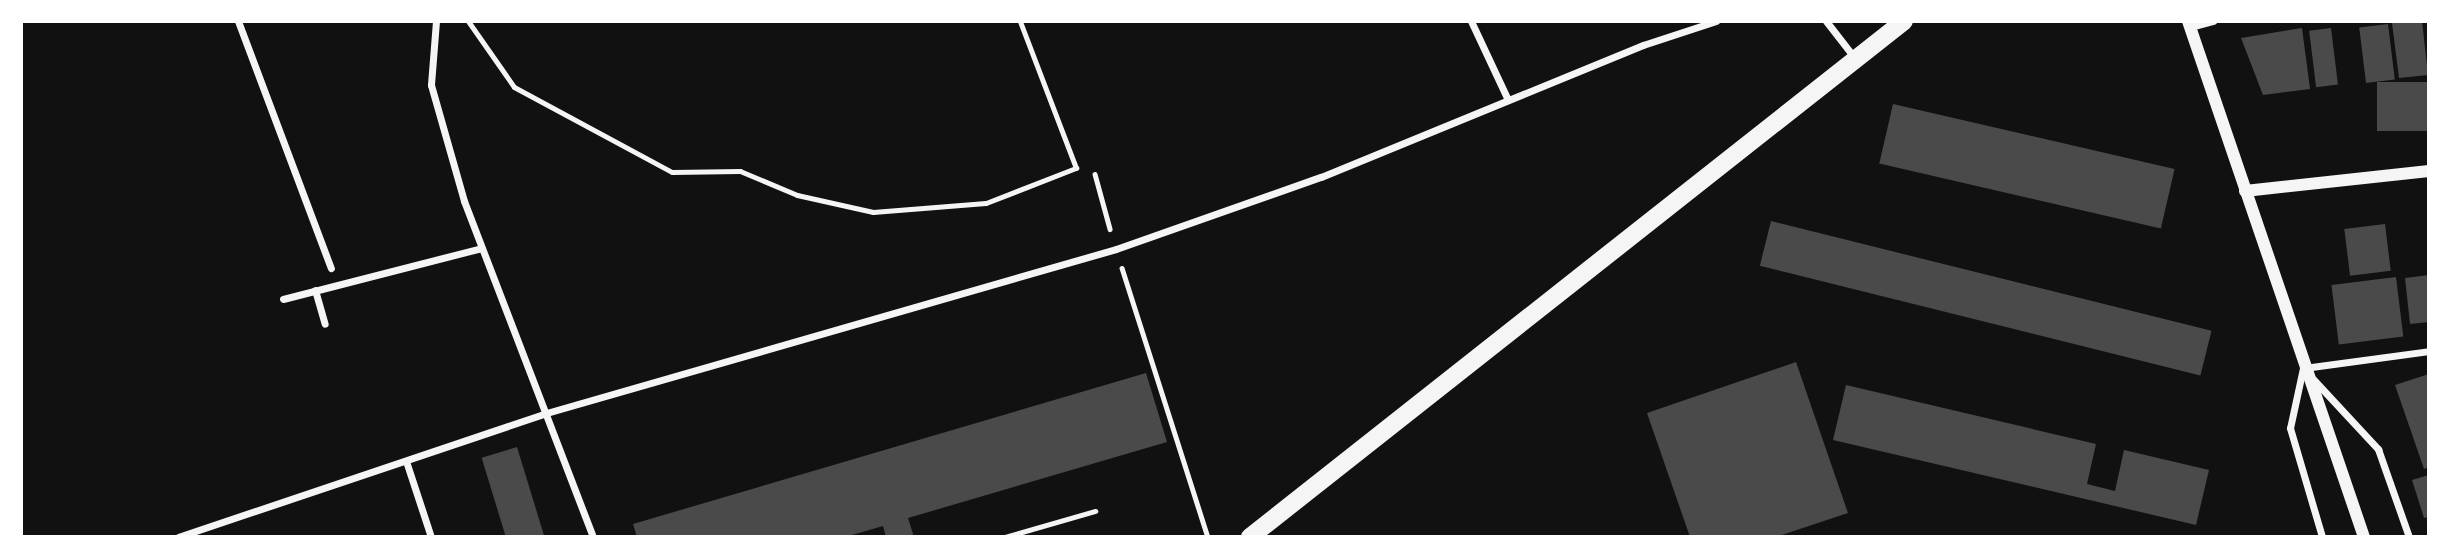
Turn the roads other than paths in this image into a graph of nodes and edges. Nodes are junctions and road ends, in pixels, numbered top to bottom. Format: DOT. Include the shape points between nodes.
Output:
graph roads {
  1 [pos="238,21"];
  2 [pos="436,21"];
  3 [pos="468,21"];
  4 [pos="1020,21"];
  5 [pos="1471,21"];
  6 [pos="1716,21"];
  7 [pos="1826,21"];
  8 [pos="1904,21"];
  9 [pos="2213,21"];
  10 [pos="2189,24"];
  11 [pos="1854,57"];
  12 [pos="1508,100"];
  13 [pos="2429,171"];
  14 [pos="2245,191"];
  15 [pos="482,248"];
  16 [pos="331,268"];
  17 [pos="315,290"];
  18 [pos="283,299"];
  19 [pos="325,324"];
  20 [pos="2429,351"];
  21 [pos="2303,368"];
  22 [pos="543,414"];
  23 [pos="406,461"];
  24 [pos="1095,511"];
  25 [pos="1030,530"];
  26 [pos="178,537"];
  27 [pos="431,537"];
  28 [pos="593,537"];
  29 [pos="1005,537"];
  30 [pos="1033,537"];
  31 [pos="1250,537"];
  32 [pos="2322,537"];
  33 [pos="2364,537"];
  34 [pos="2409,537"];
  1 -- 16 [label="street"];
  2 -- 15 [label="street" via="431,85"];
  3 -- 4 [label="lane" via="514,88 672,172 740,171 797,195 873,212 986,203 1076,168"];
  5 -- 12 [label="street"];
  6 -- 12 [label="street" via="1643,44"];
  7 -- 11 [label="street"];
  8 -- 11 [label="main road"];
  9 -- 10 [label="street"];
  10 -- 14 [label="street"];
  11 -- 31 [label="main road" via="1728,162"];
  12 -- 22 [label="street" via="1321,177 1116,248"];
  13 -- 14 [label="street"];
  14 -- 21 [label="street"];
  15 -- 17 [label="street"];
  15 -- 22 [label="street"];
  17 -- 18 [label="street"];
  17 -- 19 [label="street"];
  20 -- 21 [label="street"];
  21 -- 32 [label="street" via="2290,428"];
  21 -- 33 [label="street"];
  21 -- 34 [label="street" via="2378,449"];
  22 -- 23 [label="street"];
  22 -- 28 [label="street" via="569,464"];
  23 -- 26 [label="street"];
  23 -- 27 [label="street"];
  24 -- 25 [label="lane"];
  25 -- 29 [label="lane"];
  25 -- 30 [label="lane"];
}
